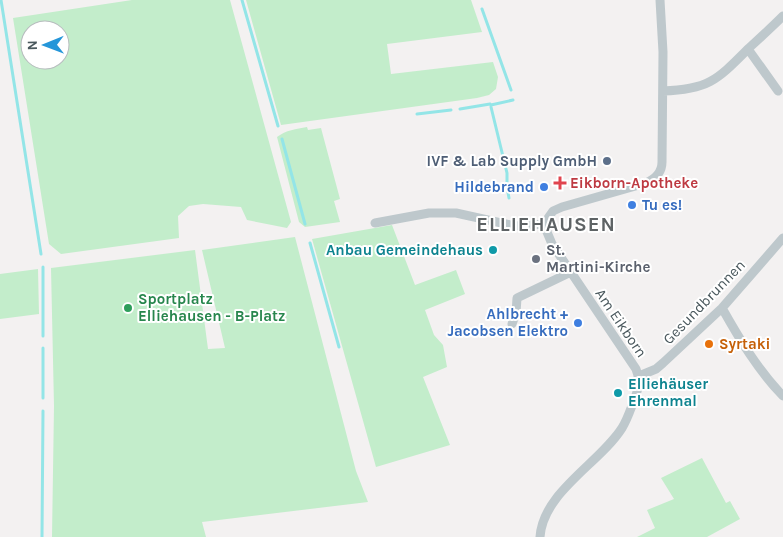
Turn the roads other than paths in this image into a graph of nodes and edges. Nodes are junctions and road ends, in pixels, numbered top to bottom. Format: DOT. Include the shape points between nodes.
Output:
graph roads {
  1 [pos="660,0"];
  2 [pos="783,16"];
  3 [pos="748,50"];
  4 [pos="662,91"];
  5 [pos="778,91"];
  6 [pos="375,223"];
  7 [pos="546,224"];
  8 [pos="783,238"];
  9 [pos="571,272"];
  10 [pos="722,308"];
  11 [pos="512,324"];
  12 [pos="638,376"];
  13 [pos="783,396"];
  14 [pos="540,537"];
  1 -- 4 [label="street"];
  2 -- 3 [label="street"];
  3 -- 4 [label="street" via="724,74 706,84 682,91"];
  3 -- 5 [label="street"];
  4 -- 7 [label="street" via="662,166 658,176 646,183 562,207 550,215"];
  6 -- 7 [label="street" via="429,213 456,213 516,226"];
  7 -- 9 [label="street, Am Eikborn" via="552,244"];
  8 -- 10 [label="street, Gesundbrunnen"];
  9 -- 11 [label="street" via="517,298"];
  9 -- 12 [label="street, Am Eikborn"];
  10 -- 12 [label="street, Gesundbrunnen" via="656,369"];
  10 -- 13 [label="street" via="745,349"];
  12 -- 14 [label="street, Am Eikborn" via="635,398 622,428 555,501 544,520"];
}
